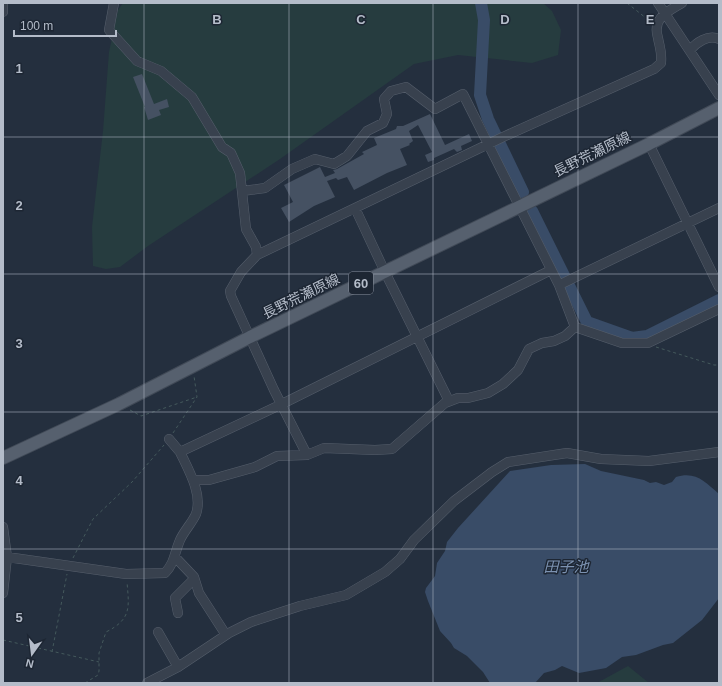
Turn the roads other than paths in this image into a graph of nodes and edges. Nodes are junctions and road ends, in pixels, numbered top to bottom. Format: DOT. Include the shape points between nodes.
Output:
graph roads {
  1 [pos="3,3"];
  2 [pos="114,3"];
  3 [pos="658,3"];
  4 [pos="682,3"];
  5 [pos="3,12"];
  6 [pos="666,14"];
  7 [pos="719,39"];
  8 [pos="690,50"];
  9 [pos="719,95"];
  10 [pos="719,108"];
  11 [pos="491,143"];
  12 [pos="649,144"];
  13 [pos="242,191"];
  14 [pos="520,206"];
  15 [pos="355,208"];
  16 [pos="719,208"];
  17 [pos="688,223"];
  18 [pos="258,255"];
  19 [pos="551,270"];
  20 [pos="385,272"];
  21 [pos="564,283"];
  22 [pos="719,287"];
  23 [pos="719,309"];
  24 [pos="575,327"];
  25 [pos="417,336"];
  26 [pos="250,337"];
  27 [pos="449,401"];
  28 [pos="282,404"];
  29 [pos="169,439"];
  30 [pos="180,452"];
  31 [pos="719,452"];
  32 [pos="307,455"];
  33 [pos="3,458"];
  34 [pos="193,480"];
  35 [pos="3,527"];
  36 [pos="7,557"];
  37 [pos="175,557"];
  38 [pos="194,579"];
  39 [pos="3,588"];
  40 [pos="178,613"];
  41 [pos="158,632"];
  42 [pos="226,635"];
  43 [pos="178,667"];
  44 [pos="147,683"];
  1 -- 5 [label="street"];
  2 -- 13 [label="street" via="109,30 137,62 161,72 192,97 222,148 231,153 240,173"];
  3 -- 6 [label="street"];
  4 -- 6 [label="street"];
  6 -- 8 [label="street"];
  6 -- 11 [label="street" via="656,26 662,51 661,63 654,69"];
  7 -- 8 [label="street" via="701,40"];
  8 -- 9 [label="street"];
  10 -- 12 [label="main road, 長野荒瀬原線 / 60"];
  11 -- 13 [label="street" via="463,94 435,108 406,88 391,91 384,99 386,114 383,123 367,131 347,156 334,164 316,159 292,169 265,188"];
  11 -- 14 [label="street"];
  11 -- 15 [label="street"];
  12 -- 14 [label="main road, 長野荒瀬原線 / 60"];
  12 -- 17 [label="street"];
  13 -- 18 [label="street" via="246,229"];
  14 -- 19 [label="street"];
  14 -- 20 [label="main road, 長野荒瀬原線 / 60"];
  15 -- 18 [label="street"];
  15 -- 20 [label="street"];
  16 -- 17 [label="street"];
  17 -- 21 [label="street"];
  17 -- 22 [label="street"];
  18 -- 26 [label="street" via="241,272 230,291"];
  19 -- 21 [label="street"];
  19 -- 25 [label="street"];
  20 -- 25 [label="street"];
  20 -- 26 [label="main road, 長野荒瀬原線 / 60"];
  21 -- 24 [label="street"];
  23 -- 24 [label="street" via="648,343 622,343"];
  24 -- 27 [label="street" via="565,336 529,349 518,370 488,393"];
  25 -- 27 [label="street"];
  25 -- 28 [label="street"];
  26 -- 28 [label="street"];
  26 -- 33 [label="main road, 長野荒瀬原線 / 60" via="119,404"];
  27 -- 32 [label="street" via="392,448 324,448"];
  28 -- 30 [label="street"];
  28 -- 32 [label="street"];
  29 -- 30 [label="street"];
  30 -- 34 [label="street"];
  31 -- 42 [label="street" via="649,461 601,459 567,453 508,462 454,501 385,572 346,595 300,606 252,622"];
  32 -- 34 [label="street" via="277,456 255,467 209,480"];
  34 -- 37 [label="street" via="197,500 196,513 180,540"];
  35 -- 36 [label="street"];
  36 -- 37 [label="street" via="126,574 165,573 172,566"];
  36 -- 39 [label="street"];
  37 -- 38 [label="street"];
  38 -- 40 [label="street" via="175,598"];
  38 -- 42 [label="street" via="199,593"];
  41 -- 43 [label="street"];
  42 -- 43 [label="street"];
  43 -- 44 [label="street"];
}
